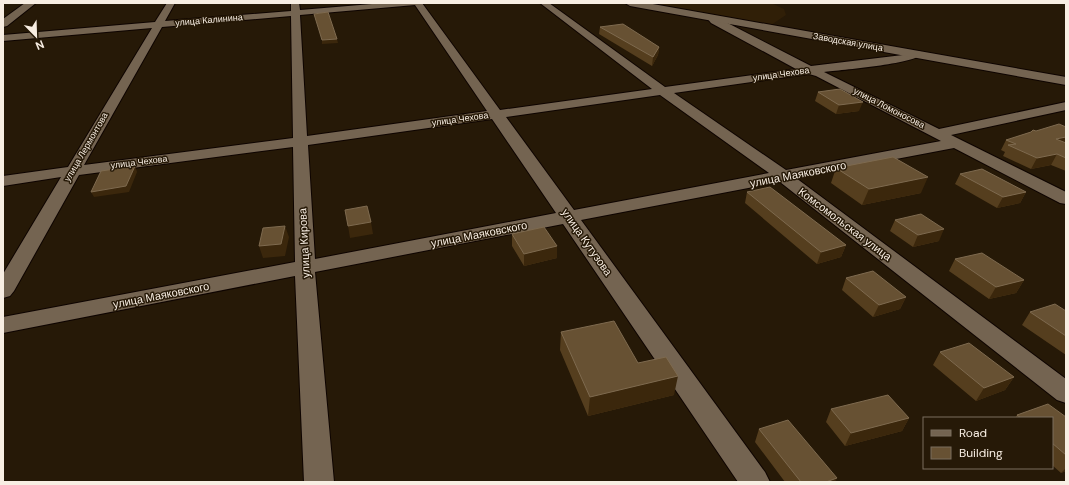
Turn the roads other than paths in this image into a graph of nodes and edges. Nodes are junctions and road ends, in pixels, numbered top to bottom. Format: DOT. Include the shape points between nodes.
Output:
graph roads {
  1 [pos="31,3"];
  2 [pos="171,3"];
  3 [pos="414,3"];
  4 [pos="418,3"];
  5 [pos="544,3"];
  6 [pos="630,3"];
  7 [pos="295,8"];
  8 [pos="712,18"];
  9 [pos="3,24"];
  10 [pos="158,24"];
  11 [pos="3,38"];
  12 [pos="917,54"];
  13 [pos="810,70"];
  14 [pos="1066,81"];
  15 [pos="664,92"];
  16 [pos="1066,106"];
  17 [pos="497,114"];
  18 [pos="939,133"];
  19 [pos="299,142"];
  20 [pos="955,143"];
  21 [pos="72,171"];
  22 [pos="783,176"];
  23 [pos="3,181"];
  24 [pos="1066,199"];
  25 [pos="569,216"];
  26 [pos="305,267"];
  27 [pos="3,291"];
  28 [pos="3,325"];
  29 [pos="1066,393"];
  30 [pos="319,482"];
  31 [pos="755,482"];
  1 -- 9 [label="street"];
  2 -- 10 [label="street, улица Лермонтова"];
  3 -- 7 [label="street, улица Калинина"];
  4 -- 17 [label="street, улица Кутузова"];
  5 -- 15 [label="street, Комсомольская улица"];
  6 -- 8 [label="street, Заводская улица"];
  7 -- 10 [label="street, улица Калинина"];
  7 -- 19 [label="street, улица Кирова"];
  8 -- 12 [label="street, Заводская улица"];
  8 -- 13 [label="street, улица Ломоносова"];
  10 -- 11 [label="street, улица Калинина"];
  10 -- 21 [label="street, улица Лермонтова"];
  12 -- 13 [label="street, улица Чехова" via="905,58"];
  12 -- 14 [label="street, Заводская улица"];
  13 -- 15 [label="street, улица Чехова"];
  13 -- 18 [label="street, улица Ломоносова"];
  15 -- 17 [label="street, улица Чехова"];
  15 -- 22 [label="street, Комсомольская улица"];
  16 -- 18 [label="street"];
  17 -- 19 [label="street, улица Чехова"];
  17 -- 25 [label="street, улица Кутузова"];
  18 -- 20 [label="street, улица Ломоносова"];
  19 -- 21 [label="street, улица Чехова"];
  19 -- 26 [label="street, улица Кирова"];
  20 -- 22 [label="street, улица Маяковского"];
  20 -- 24 [label="street, улица Ломоносова"];
  21 -- 23 [label="street, улица Чехова"];
  21 -- 27 [label="street, улица Лермонтова"];
  22 -- 25 [label="street, улица Маяковского"];
  22 -- 29 [label="street, Комсомольская улица"];
  25 -- 26 [label="street, улица Маяковского"];
  25 -- 31 [label="street, улица Кутузова"];
  26 -- 28 [label="street, улица Маяковского"];
  26 -- 30 [label="street, улица Кирова"];
}
